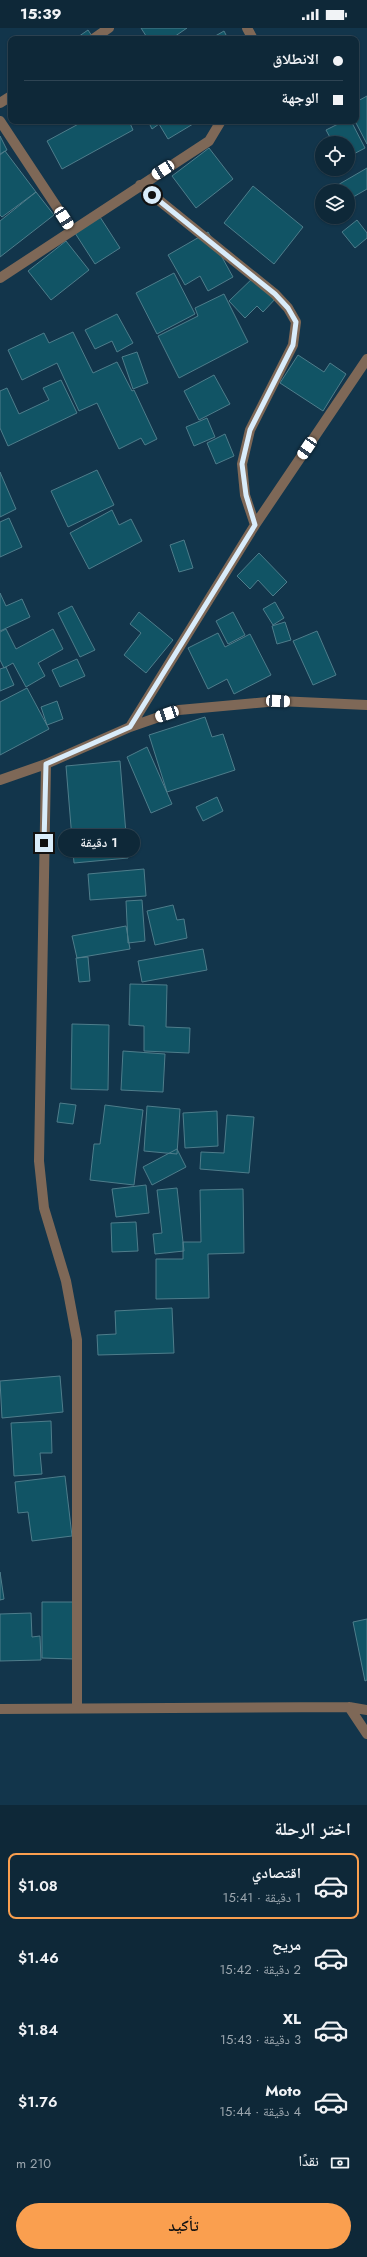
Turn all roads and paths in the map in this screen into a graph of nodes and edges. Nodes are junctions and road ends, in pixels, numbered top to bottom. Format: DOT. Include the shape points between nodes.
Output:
graph roads {
  1 [pos="109,28"];
  2 [pos="97,36"];
  3 [pos="0,121"];
  4 [pos="219,124"];
  5 [pos="140,185"];
  6 [pos="72,230"];
  7 [pos="0,278"];
  8 [pos="367,359"];
  9 [pos="255,525"];
  10 [pos="367,705"];
  11 [pos="130,727"];
  12 [pos="46,764"];
  13 [pos="0,780"];
  14 [pos="349,1707"];
  15 [pos="77,1708"];
  16 [pos="0,1709"];
  17 [pos="367,1710"];
  18 [pos="367,1734"];
  1 -- 2 [label="street"];
  3 -- 6 [label="street"];
  4 -- 5 [label="street" via="209,141"];
  5 -- 6 [label="street"];
  5 -- 9 [label="street" via="275,294 296,322 293,345 250,430 242,464 246,495"];
  6 -- 7 [label="street"];
  8 -- 9 [label="street"];
  9 -- 11 [label="street"];
  10 -- 11 [label="street" via="278,701 179,710"];
  11 -- 12 [label="street"];
  12 -- 13 [label="street"];
  12 -- 15 [label="street" via="39,1161 44,1208 66,1281 76,1340"];
  14 -- 15 [label="street"];
  14 -- 17 [label="street"];
  14 -- 18 [label="street"];
  15 -- 16 [label="street"];
}
